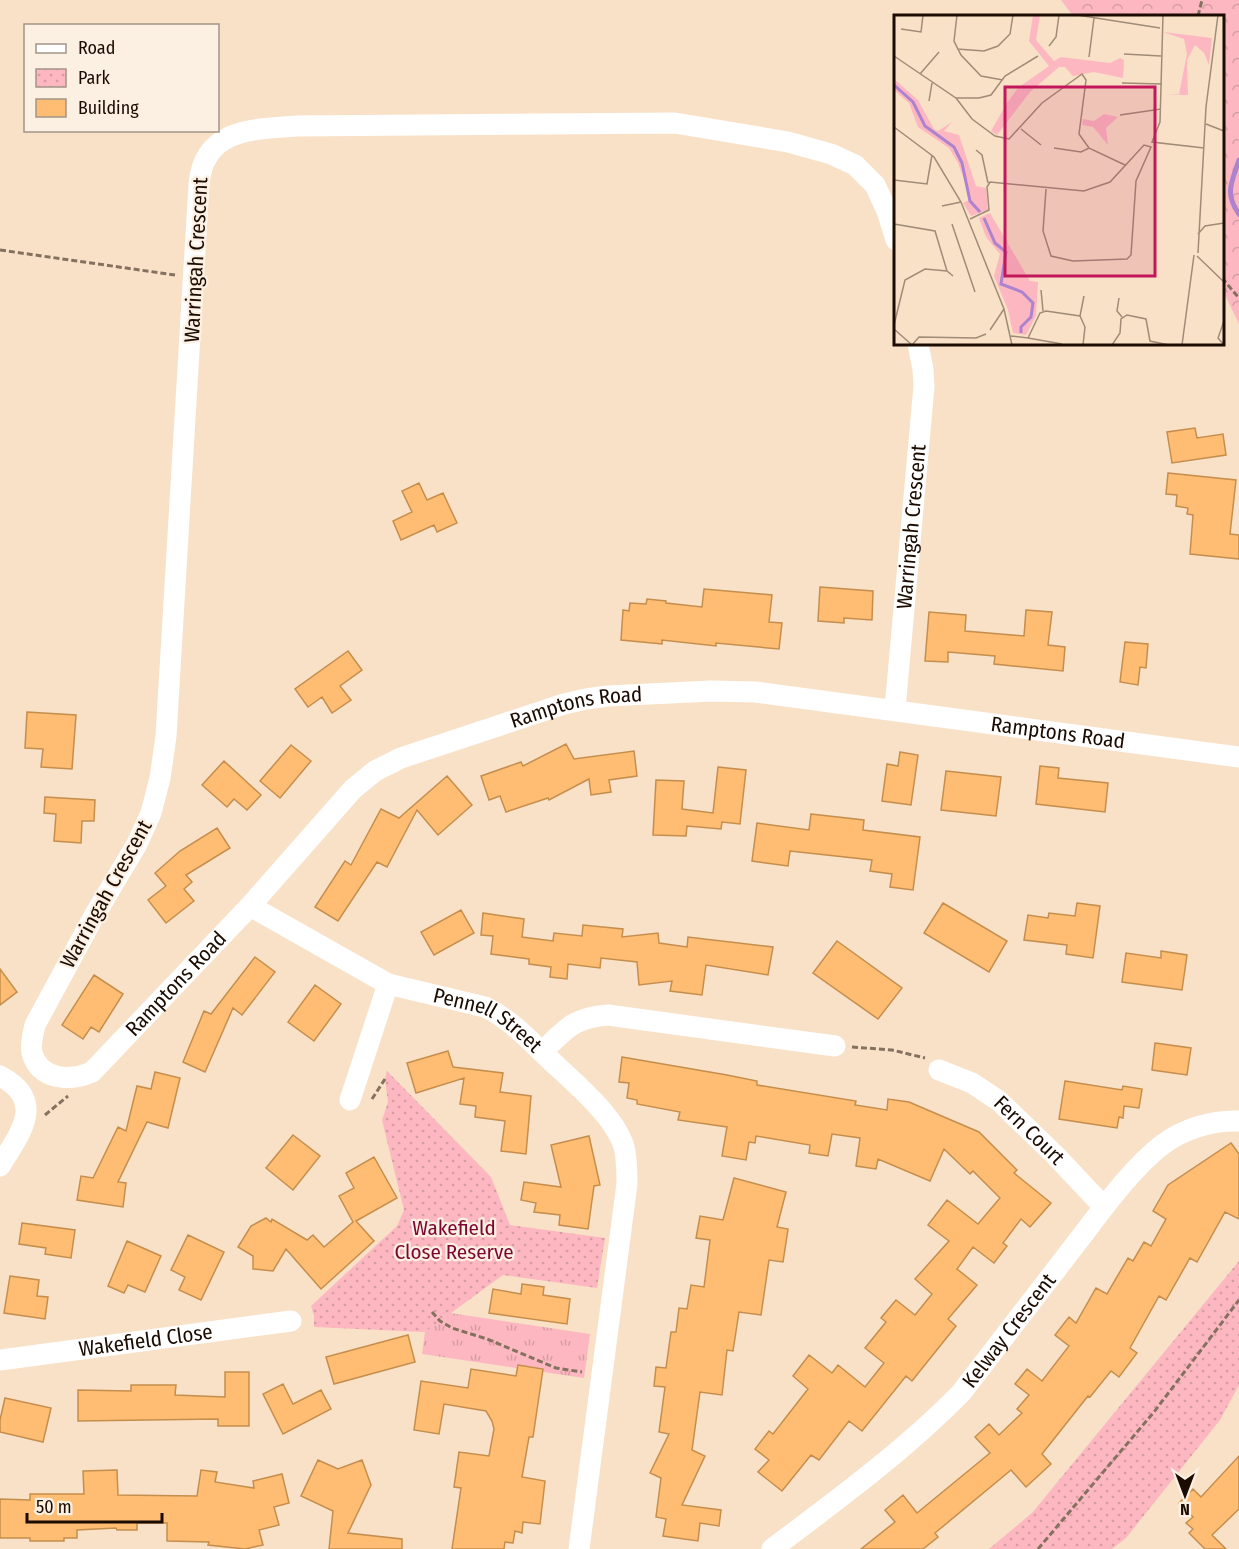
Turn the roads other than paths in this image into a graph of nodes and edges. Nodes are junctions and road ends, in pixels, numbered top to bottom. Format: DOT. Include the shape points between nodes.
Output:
graph roads {
  1 [pos="894,234"];
  2 [pos="918,345"];
  3 [pos="895,709"];
  4 [pos="1239,757"];
  5 [pos="250,906"];
  6 [pos="388,984"];
  7 [pos="836,1046"];
  8 [pos="542,1052"];
  9 [pos="939,1070"];
  10 [pos="0,1076"];
  11 [pos="80,1078"];
  12 [pos="350,1100"];
  13 [pos="1239,1121"];
  14 [pos="0,1166"];
  15 [pos="1104,1207"];
  16 [pos="291,1321"];
  17 [pos="0,1360"];
  18 [pos="579,1549"];
  19 [pos="772,1549"];
  1 -- 11 [label="street, Warringah Crescent" via="875,185 855,165 788,142 675,123 297,126 231,136 209,152 200,170 160,778 151,813 137,844 35,1025 32,1041 32,1053 39,1066 51,1075"];
  2 -- 3 [label="street, Warringah Crescent" via="924,386"];
  3 -- 4 [label="street, Ramptons Road"];
  3 -- 5 [label="street, Ramptons Road" via="734,690 608,696 564,704 401,758 375,771 353,789"];
  5 -- 6 [label="street, Pennell Street"];
  5 -- 11 [label="street, Ramptons Road" via="92,1072"];
  6 -- 8 [label="street, Pennell Street" via="485,1006 511,1022"];
  6 -- 12 [label="street"];
  7 -- 8 [label="street, Pennell Street" via="608,1015 589,1016 571,1025"];
  8 -- 18 [label="street" via="601,1110 623,1145 627,1162"];
  9 -- 15 [label="street, Fern Court" via="972,1083 999,1101"];
  10 -- 14 [label="street" via="11,1082 26,1101 27,1114 24,1127"];
  13 -- 15 [label="street, Kelway Crescent" via="1205,1124 1163,1144"];
  15 -- 19 [label="street, Kelway Crescent" via="954,1400 861,1482"];
  16 -- 17 [label="street, Wakefield Close"];
}
